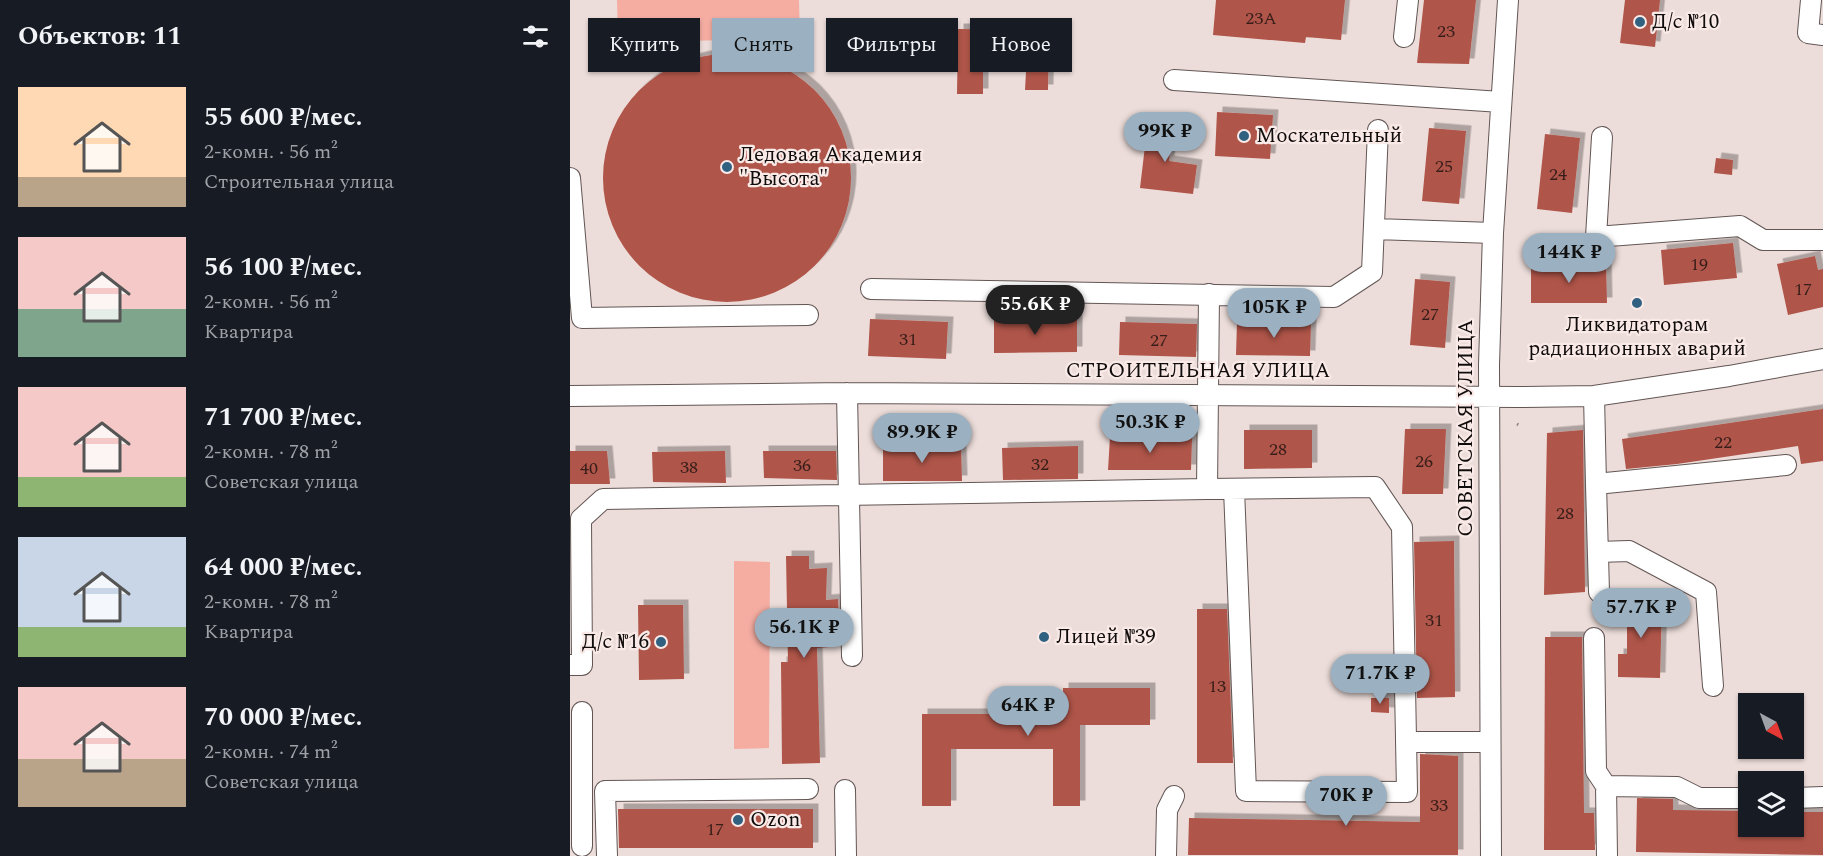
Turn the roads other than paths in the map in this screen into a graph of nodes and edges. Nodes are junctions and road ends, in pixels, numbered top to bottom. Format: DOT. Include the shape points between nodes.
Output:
graph roads {
  1 [pos="1408,0"];
  2 [pos="1508,0"];
  3 [pos="1811,0"];
  4 [pos="1823,35"];
  5 [pos="1404,37"];
  6 [pos="1174,80"];
  7 [pos="1500,102"];
  8 [pos="1378,130"];
  9 [pos="1602,137"];
  10 [pos="570,178"];
  11 [pos="1375,229"];
  12 [pos="1493,233"];
  13 [pos="1823,240"];
  14 [pos="871,289"];
  15 [pos="1209,294"];
  16 [pos="808,315"];
  17 [pos="1823,359"];
  18 [pos="847,393"];
  19 [pos="1208,394"];
  20 [pos="570,396"];
  21 [pos="1594,396"];
  22 [pos="1489,397"];
  23 [pos="1786,465"];
  24 [pos="1596,484"];
  25 [pos="1207,489"];
  26 [pos="1234,489"];
  27 [pos="849,495"];
  28 [pos="575,519"];
  29 [pos="1598,552"];
  30 [pos="1599,592"];
  31 [pos="1594,638"];
  32 [pos="852,656"];
  33 [pos="570,665"];
  34 [pos="1713,686"];
  35 [pos="582,712"];
  36 [pos="1407,742"];
  37 [pos="1490,742"];
  38 [pos="582,775"];
  39 [pos="1606,786"];
  40 [pos="808,789"];
  41 [pos="845,790"];
  42 [pos="605,791"];
  43 [pos="1174,796"];
  44 [pos="1823,797"];
  45 [pos="1738,798"];
  46 [pos="1804,798"];
  47 [pos="582,846"];
  48 [pos="607,856"];
  49 [pos="846,856"];
  50 [pos="1166,856"];
  51 [pos="1491,856"];
  52 [pos="1607,856"];
  1 -- 5 [label="street"];
  2 -- 7 [label="street, СОВЕТСКАЯ УЛИЦА"];
  3 -- 4 [label="street" via="1808,33"];
  6 -- 7 [label="street"];
  7 -- 12 [label="street, СОВЕТСКАЯ УЛИЦА"];
  8 -- 11 [label="street"];
  9 -- 13 [label="street" via="1596,237 1740,226 1763,240"];
  10 -- 16 [label="street" via="582,318"];
  11 -- 12 [label="street"];
  11 -- 15 [label="street" via="1372,272 1334,297"];
  12 -- 22 [label="street, СОВЕТСКАЯ УЛИЦА"];
  14 -- 15 [label="street"];
  15 -- 19 [label="street"];
  17 -- 21 [label="street, СТРОИТЕЛЬНАЯ УЛИЦА"];
  18 -- 19 [label="street, СТРОИТЕЛЬНАЯ УЛИЦА"];
  18 -- 20 [label="street, СТРОИТЕЛЬНАЯ УЛИЦА"];
  18 -- 27 [label="street"];
  19 -- 22 [label="street, СТРОИТЕЛЬНАЯ УЛИЦА"];
  19 -- 25 [label="street"];
  21 -- 22 [label="street, СТРОИТЕЛЬНАЯ УЛИЦА"];
  21 -- 24 [label="street"];
  22 -- 37 [label="street, СОВЕТСКАЯ УЛИЦА"];
  23 -- 24 [label="street"];
  24 -- 29 [label="street"];
  25 -- 26 [label="street"];
  25 -- 27 [label="street"];
  26 -- 36 [label="street" via="1375,487 1397,519 1402,527"];
  26 -- 36 [label="street" via="1246,791 1407,792"];
  27 -- 28 [label="street" via="603,499"];
  27 -- 32 [label="street"];
  28 -- 33 [label="street" via="582,665"];
  29 -- 30 [label="street"];
  29 -- 34 [label="street" via="1629,551 1706,592"];
  31 -- 39 [label="street" via="1596,771"];
  35 -- 38 [label="street"];
  36 -- 37 [label="street"];
  37 -- 51 [label="street, СОВЕТСКАЯ УЛИЦА"];
  38 -- 42 [label="street"];
  38 -- 47 [label="street"];
  39 -- 45 [label="street" via="1677,787 1699,798"];
  39 -- 52 [label="street"];
  40 -- 42 [label="street"];
  41 -- 49 [label="street"];
  42 -- 48 [label="street"];
  43 -- 50 [label="street" via="1167,810"];
  44 -- 46 [label="street"];
}
